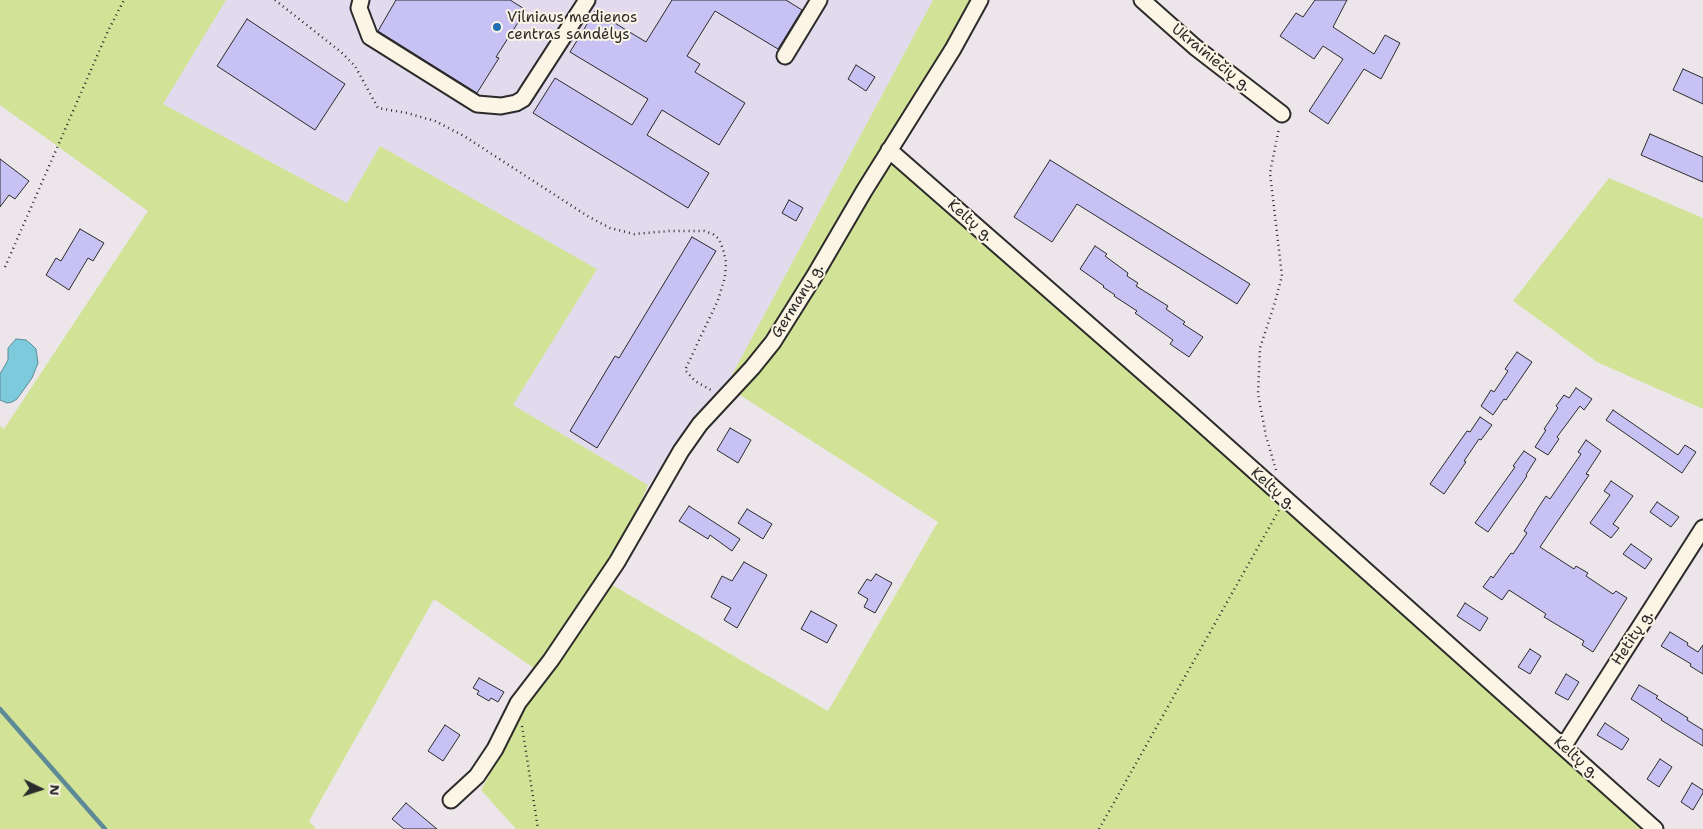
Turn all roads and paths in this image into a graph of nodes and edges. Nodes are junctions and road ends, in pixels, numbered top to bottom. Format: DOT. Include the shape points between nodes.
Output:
graph roads {
  1 [pos="124,0"];
  2 [pos="274,0"];
  3 [pos="361,0"];
  4 [pos="587,0"];
  5 [pos="819,0"];
  6 [pos="980,0"];
  7 [pos="1142,0"];
  8 [pos="785,56"];
  9 [pos="1282,114"];
  10 [pos="889,150"];
  11 [pos="5,267"];
  12 [pos="723,398"];
  13 [pos="1277,472"];
  14 [pos="1285,500"];
  15 [pos="1703,528"];
  16 [pos="518,703"];
  17 [pos="1563,747"];
  18 [pos="451,800"];
  19 [pos="538,829"];
  20 [pos="1099,829"];
  21 [pos="1655,829"];
  1 -- 11 [label="path"];
  2 -- 12 [label="path" via="355,66 378,108 435,121 464,136 610,228 634,234 704,231 713,234 723,248 726,262 724,278 718,300 684,370"];
  3 -- 4 [label="street" via="359,8 370,37 477,104 501,106 522,99"];
  5 -- 8 [label="street"];
  6 -- 10 [label="street, Germanų g."];
  7 -- 9 [label="street, Ukrainiečių g." via="1194,47"];
  9 -- 13 [label="path" via="1270,173 1282,276 1260,348 1258,394"];
  10 -- 12 [label="street, Germanų g." via="773,342"];
  10 -- 14 [label="street, Keltų g."];
  12 -- 16 [label="street, Germanų g." via="680,451 600,588"];
  14 -- 17 [label="street, Keltų g."];
  14 -- 20 [label="path"];
  15 -- 17 [label="street, Hetitų g."];
  16 -- 18 [label="street, Germanų g." via="477,776"];
  16 -- 19 [label="path"];
  17 -- 21 [label="street, Keltų g."];
}
